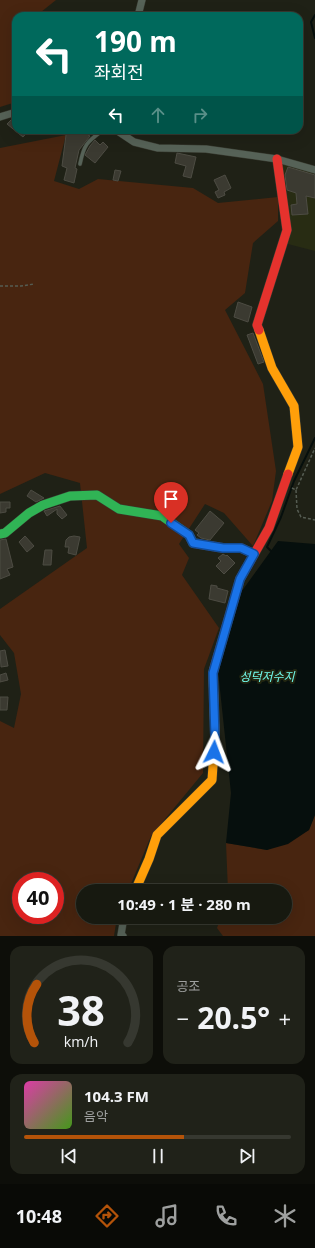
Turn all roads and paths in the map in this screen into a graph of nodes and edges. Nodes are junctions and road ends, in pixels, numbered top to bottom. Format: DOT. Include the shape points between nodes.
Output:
graph roads {
  1 [pos="142,0"];
  2 [pos="139,12"];
  3 [pos="12,114"];
  4 [pos="0,118"];
  5 [pos="98,134"];
  6 [pos="122,134"];
  7 [pos="277,160"];
  8 [pos="80,164"];
  9 [pos="315,170"];
  10 [pos="34,284"];
  11 [pos="0,286"];
  12 [pos="315,448"];
  13 [pos="315,520"];
  14 [pos="0,534"];
  15 [pos="254,554"];
  16 [pos="138,884"];
  17 [pos="123,924"];
  18 [pos="123,936"];
  1 -- 2 [label="street"];
  3 -- 4 [label="street"];
  5 -- 8 [label="lane" via="87,142"];
  6 -- 7 [label="street" via="134,142 158,148 206,149"];
  7 -- 9 [label="street"];
  7 -- 15 [label="street" via="287,230 257,325 272,368 294,406 298,447 269,528"];
  10 -- 11 [label="path"];
  12 -- 13 [label="path" via="295,490 297,509 301,517"];
  14 -- 15 [label="street" via="5,533 29,512 43,505 70,496 97,495 119,509 162,516 189,535 193,543 241,548"];
  15 -- 16 [label="street" via="240,579 213,673 215,737 212,780 158,835"];
  17 -- 18 [label="street"];
}
